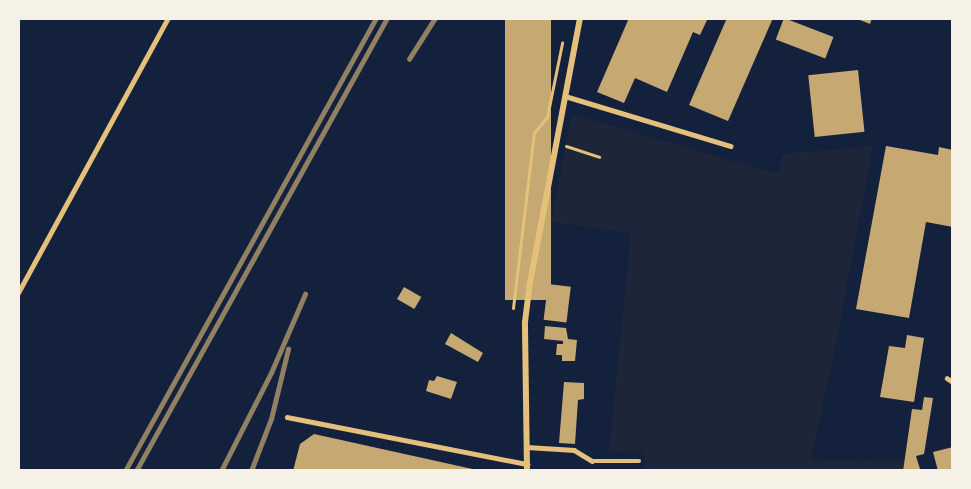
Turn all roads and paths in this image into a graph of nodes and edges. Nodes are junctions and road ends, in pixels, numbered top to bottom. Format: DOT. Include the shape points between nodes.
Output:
graph roads {
  1 [pos="168,18"];
  2 [pos="580,18"];
  3 [pos="565,96"];
  4 [pos="556,143"];
  5 [pos="731,146"];
  6 [pos="598,157"];
  7 [pos="18,293"];
  8 [pos="947,378"];
  9 [pos="953,382"];
  10 [pos="286,417"];
  11 [pos="527,447"];
  12 [pos="639,461"];
  13 [pos="527,468"];
  1 -- 7 [label="lane"];
  2 -- 3 [label="street"];
  3 -- 4 [label="street"];
  3 -- 5 [label="lane"];
  4 -- 6 [label="path"];
  4 -- 11 [label="street" via="525,322"];
  8 -- 9 [label="lane"];
  10 -- 13 [label="lane"];
  11 -- 12 [label="lane" via="574,450 592,461"];
  11 -- 13 [label="street"];
}
